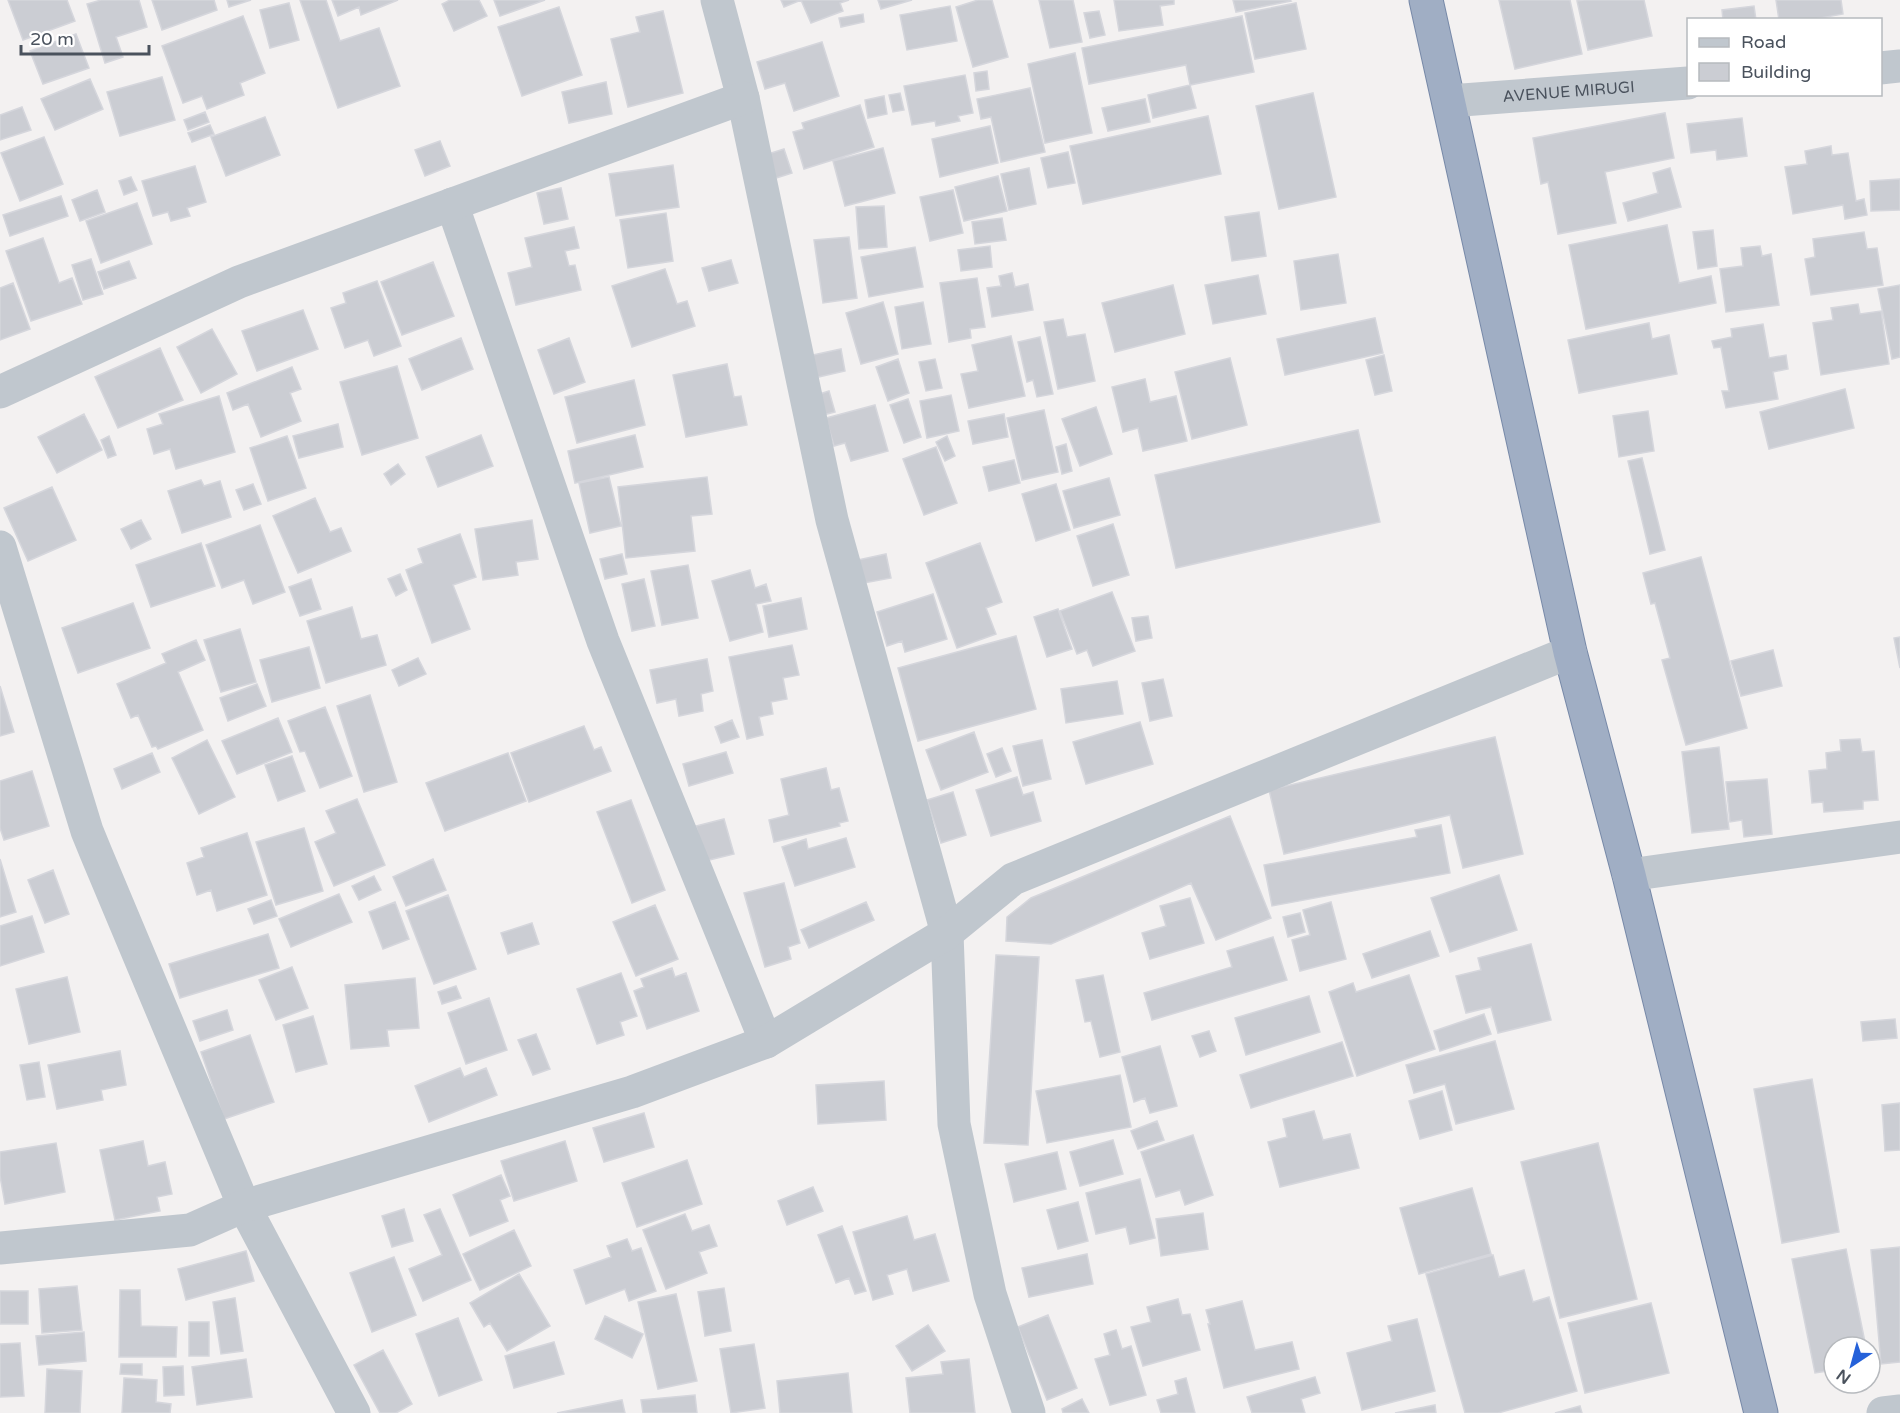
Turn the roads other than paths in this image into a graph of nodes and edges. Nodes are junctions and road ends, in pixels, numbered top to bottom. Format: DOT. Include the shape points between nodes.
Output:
graph roads {
  1 [pos="717,0"];
  2 [pos="1426,0"];
  3 [pos="1900,66"];
  4 [pos="1882,68"];
  5 [pos="1687,82"];
  6 [pos="743,98"];
  7 [pos="1449,101"];
  8 [pos="452,204"];
  9 [pos="0,392"];
  10 [pos="0,547"];
  11 [pos="1570,652"];
  12 [pos="1900,837"];
  13 [pos="1629,875"];
  14 [pos="947,933"];
  15 [pos="766,1042"];
  16 [pos="244,1206"];
  17 [pos="0,1248"];
  18 [pos="1900,1411"];
  19 [pos="354,1413"];
  20 [pos="1029,1413"];
  21 [pos="1761,1413"];
  22 [pos="1883,1413"];
  1 -- 6 [label="street"];
  2 -- 7 [label="highway"];
  3 -- 4 [label="street"];
  5 -- 7 [label="street, AVENUE MIRUGI"];
  6 -- 8 [label="street"];
  6 -- 14 [label="street" via="832,520"];
  7 -- 11 [label="highway"];
  8 -- 9 [label="street" via="239,282"];
  8 -- 15 [label="street" via="603,641"];
  10 -- 16 [label="street" via="87,831"];
  11 -- 13 [label="highway"];
  11 -- 14 [label="street" via="1013,879"];
  12 -- 13 [label="street"];
  13 -- 21 [label="highway"];
  14 -- 15 [label="street"];
  14 -- 20 [label="street" via="954,1124 990,1294"];
  15 -- 16 [label="street" via="632,1092"];
  16 -- 17 [label="street" via="190,1230"];
  16 -- 19 [label="street"];
  18 -- 22 [label="street"];
}
